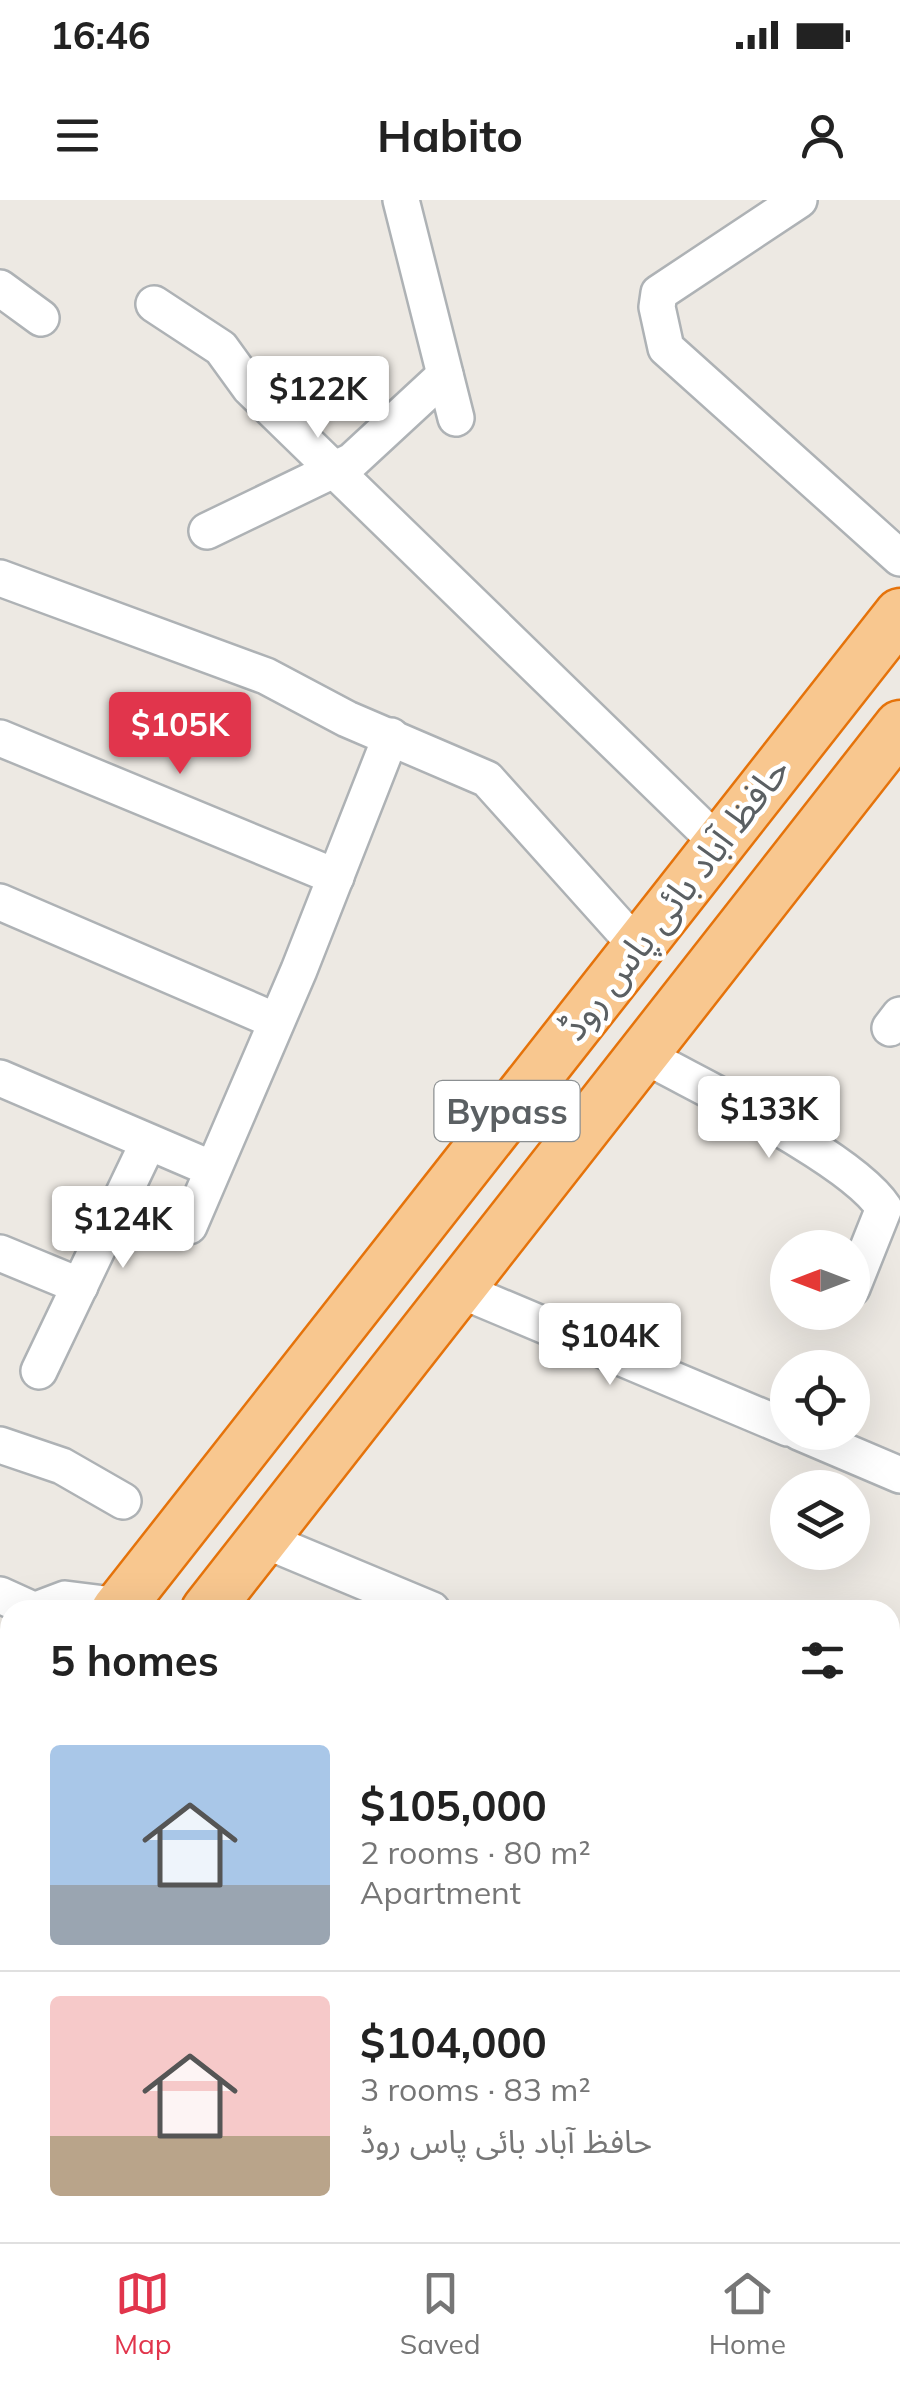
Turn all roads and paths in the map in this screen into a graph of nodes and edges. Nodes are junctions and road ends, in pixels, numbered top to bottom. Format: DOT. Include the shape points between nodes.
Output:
graph roads {
  1 [pos="401,200"];
  2 [pos="799,200"];
  3 [pos="0,288"];
  4 [pos="154,304"];
  5 [pos="41,318"];
  6 [pos="445,375"];
  7 [pos="456,418"];
  8 [pos="334,470"];
  9 [pos="207,531"];
  10 [pos="900,558"];
  11 [pos="0,578"];
  12 [pos="900,614"];
  13 [pos="900,726"];
  14 [pos="391,736"];
  15 [pos="0,738"];
  16 [pos="718,842"];
  17 [pos="336,876"];
  18 [pos="0,902"];
  19 [pos="636,946"];
  20 [pos="276,1021"];
  21 [pos="642,1054"];
  22 [pos="0,1078"];
  23 [pos="148,1143"];
  24 [pos="210,1168"];
  25 [pos="189,1226"];
  26 [pos="870,1243"];
  27 [pos="0,1254"];
  28 [pos="80,1286"];
  29 [pos="458,1288"];
  30 [pos="39,1371"];
  31 [pos="770,1420"];
  32 [pos="0,1445"];
  33 [pos="840,1450"];
  34 [pos="900,1476"];
  35 [pos="122,1500"];
  36 [pos="262,1539"];
  37 [pos="125,1600"];
  38 [pos="214,1600"];
  39 [pos="408,1600"];
  1 -- 6 [label="street"];
  2 -- 10 [label="street" via="659,294 666,348"];
  3 -- 5 [label="street"];
  4 -- 8 [label="street" via="220,348 250,388"];
  6 -- 7 [label="street"];
  6 -- 8 [label="street"];
  8 -- 9 [label="street"];
  8 -- 16 [label="street"];
  11 -- 14 [label="street" via="266,676"];
  12 -- 16 [label="highway, حافظ آباد بائی پاس روڈ / Bypass"];
  13 -- 21 [label="highway, حافظ آباد بائی پاس روڈ / Bypass"];
  14 -- 17 [label="street"];
  14 -- 19 [label="street" via="487,780"];
  15 -- 17 [label="street"];
  16 -- 19 [label="highway, حافظ آباد بائی پاس روڈ / Bypass"];
  17 -- 20 [label="street"];
  18 -- 20 [label="street"];
  19 -- 37 [label="highway, حافظ آباد بائی پاس روڈ / Bypass"];
  20 -- 24 [label="street"];
  21 -- 26 [label="street" via="870,1187 884,1208"];
  21 -- 29 [label="highway, حافظ آباد بائی پاس روڈ / Bypass"];
  22 -- 23 [label="street"];
  23 -- 24 [label="street"];
  23 -- 28 [label="street"];
  24 -- 25 [label="street"];
  27 -- 28 [label="street"];
  28 -- 30 [label="street"];
  29 -- 31 [label="street"];
  29 -- 36 [label="highway, حافظ آباد بائی پاس روڈ / Bypass"];
  32 -- 35 [label="street" via="62,1466"];
  33 -- 34 [label="street"];
  36 -- 38 [label="highway, حافظ آباد بائی پاس روڈ / Bypass"];
  36 -- 39 [label="street"];
}
